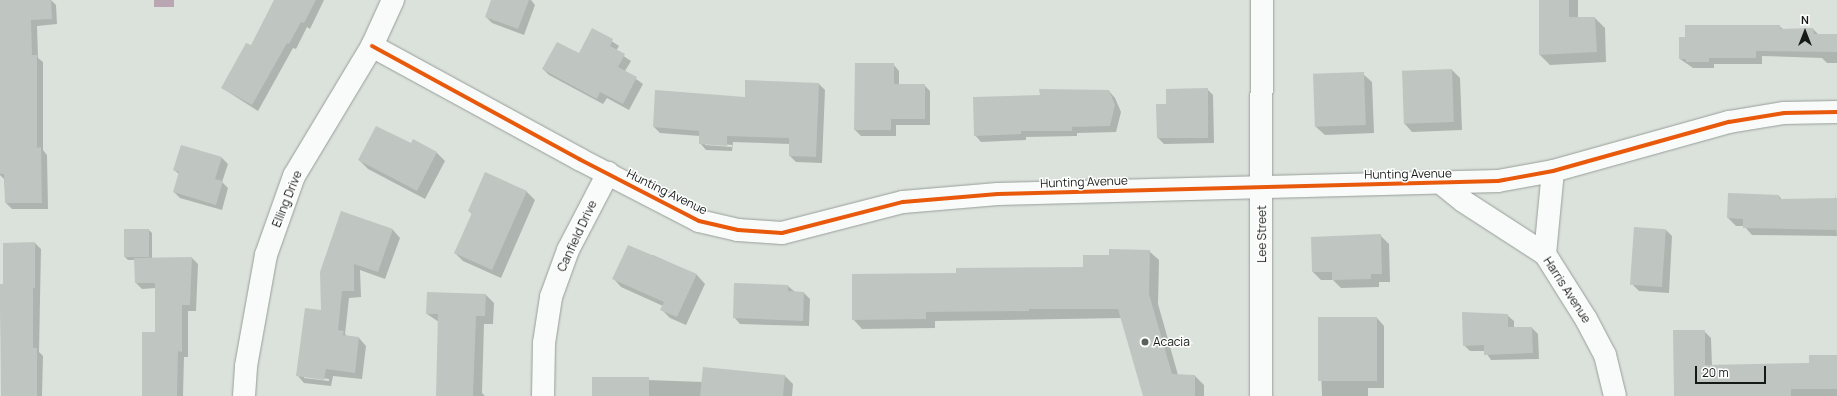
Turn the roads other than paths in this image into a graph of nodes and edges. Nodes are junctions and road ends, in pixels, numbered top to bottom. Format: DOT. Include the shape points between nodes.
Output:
graph roads {
  1 [pos="393,0"];
  2 [pos="1262,0"];
  3 [pos="372,46"];
  4 [pos="1837,112"];
  5 [pos="1553,171"];
  6 [pos="608,173"];
  7 [pos="1442,184"];
  8 [pos="1262,188"];
  9 [pos="1545,254"];
  10 [pos="244,396"];
  11 [pos="543,396"];
  12 [pos="1261,396"];
  13 [pos="1615,396"];
  1 -- 3 [label="street, Elling Drive"];
  2 -- 8 [label="street, Lee Street"];
  3 -- 6 [label="street, Hunting Avenue"];
  3 -- 10 [label="street, Elling Drive" via="294,176 266,255 246,366"];
  4 -- 5 [label="street, Hunting Avenue" via="1784,113 1729,122"];
  5 -- 7 [label="street, Hunting Avenue" via="1498,181"];
  5 -- 9 [label="street"];
  6 -- 8 [label="street, Hunting Avenue" via="699,221 738,230 782,233 903,202 998,194"];
  6 -- 11 [label="street, Canfield Drive" via="568,250 551,297 544,343"];
  7 -- 8 [label="street, Hunting Avenue"];
  7 -- 9 [label="street, Harris Avenue" via="1463,201"];
  8 -- 12 [label="street, Lee Street"];
  9 -- 13 [label="street, Harris Avenue" via="1605,355"];
}
